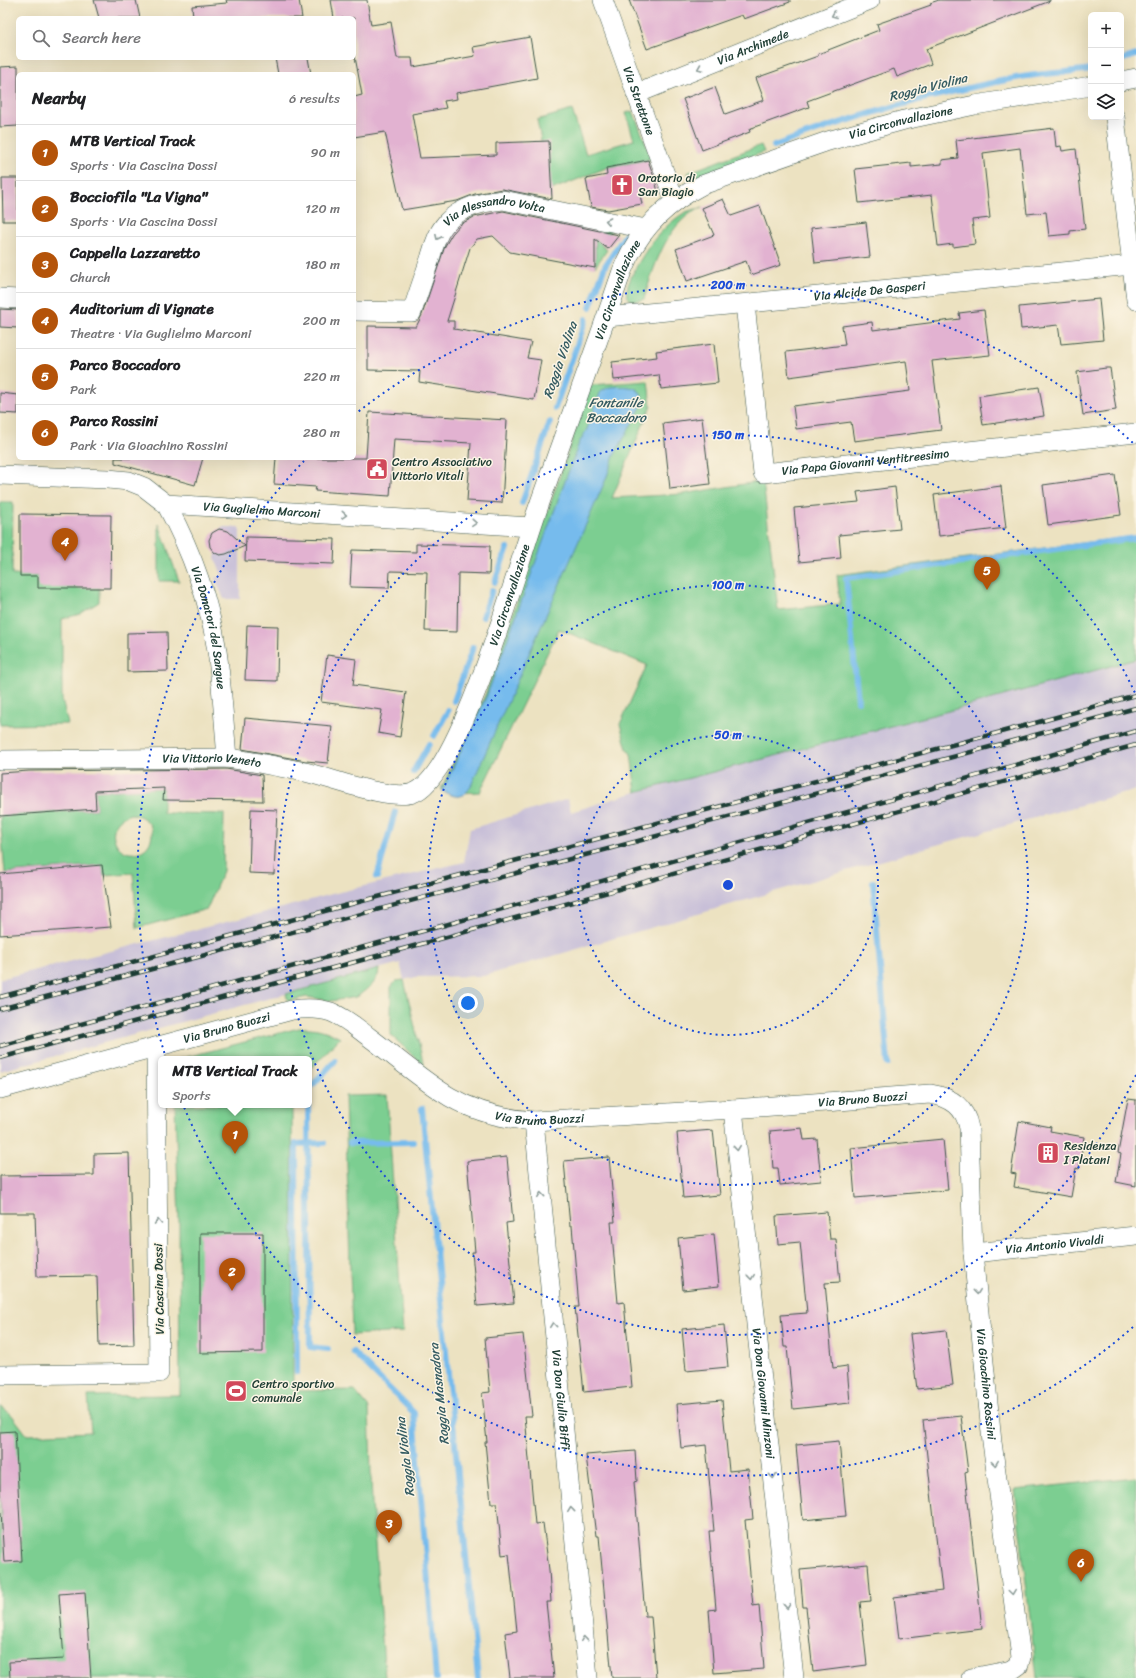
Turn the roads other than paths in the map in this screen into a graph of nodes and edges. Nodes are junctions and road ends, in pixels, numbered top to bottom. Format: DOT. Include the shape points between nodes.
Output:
graph roads {
  1 [pos="602,0"];
  2 [pos="870,0"];
  3 [pos="1136,78"];
  4 [pos="1124,80"];
  5 [pos="1088,87"];
  6 [pos="636,94"];
  7 [pos="1115,120"];
  8 [pos="674,202"];
  9 [pos="646,229"];
  10 [pos="1132,265"];
  11 [pos="0,298"];
  12 [pos="16,299"];
  13 [pos="1136,300"];
  14 [pos="745,304"];
  15 [pos="356,311"];
  16 [pos="607,317"];
  17 [pos="1136,433"];
  18 [pos="0,475"];
  19 [pos="166,504"];
  20 [pos="531,527"];
  21 [pos="227,758"];
  22 [pos="0,760"];
  23 [pos="418,790"];
  24 [pos="156,1047"];
  25 [pos="0,1089"];
  26 [pos="957,1105"];
  27 [pos="733,1109"];
  28 [pos="534,1121"];
  29 [pos="1136,1236"];
  30 [pos="973,1253"];
  31 [pos="0,1375"];
  32 [pos="588,1678"];
  33 [pos="794,1678"];
  34 [pos="971,1678"];
  1 -- 6 [label="street, Via Strettone"];
  2 -- 6 [label="street, Via Archimede, one-way"];
  3 -- 4 [label="street"];
  5 -- 8 [label="street, Via Circonvallazione" via="943,111 874,128 710,182"];
  6 -- 8 [label="street, Via Strettone"];
  7 -- 10 [label="street"];
  8 -- 9 [label="street, Via Circonvallazione"];
  9 -- 15 [label="street, Via Alessandro Volta, one-way" via="503,200 483,202 454,216 442,228 412,312"];
  9 -- 16 [label="street, Via Circonvallazione" via="625,263"];
  10 -- 13 [label="street"];
  10 -- 14 [label="street, Via Alcide De Gasperi"];
  11 -- 12 [label="street"];
  14 -- 16 [label="street, Via Alcide De Gasperi"];
  14 -- 17 [label="street, Via Papa Giovanni Ventitreesimo" via="764,473"];
  16 -- 20 [label="street, Via Circonvallazione"];
  18 -- 19 [label="street" via="128,482 144,487"];
  19 -- 20 [label="street, Via Guglielmo Marconi, one-way"];
  19 -- 21 [label="street, Via Donatori del Sangue" via="179,528 203,588 217,651"];
  20 -- 23 [label="street, Via Circonvallazione" via="474,696 443,761 430,781"];
  21 -- 22 [label="street, Via Vittorio Veneto"];
  21 -- 23 [label="street, Via Vittorio Veneto" via="307,773 387,794 407,794"];
  24 -- 25 [label="street, Via Bruno Buozzi"];
  24 -- 28 [label="street, Via Bruno Buozzi" via="292,1010 324,1010 347,1020 455,1100 498,1116"];
  31 -- 24 [label="street, Via Cascina Dossi, one-way" via="160,1373"];
  26 -- 27 [label="street, Via Bruno Buozzi" via="943,1096 930,1094"];
  26 -- 30 [label="street, Via Gioachino Rossini" via="965,1115 969,1128"];
  27 -- 28 [label="street, Via Bruno Buozzi"];
  27 -- 33 [label="street, Via Don Giovanni Minzoni, one-way"];
  32 -- 28 [label="street, Via Don Giulio Biffi, one-way"];
  29 -- 30 [label="street, Via Antonio Vivaldi"];
  30 -- 34 [label="street, Via Gioachino Rossini, one-way" via="992,1442 1021,1657 1014,1668"];
}
